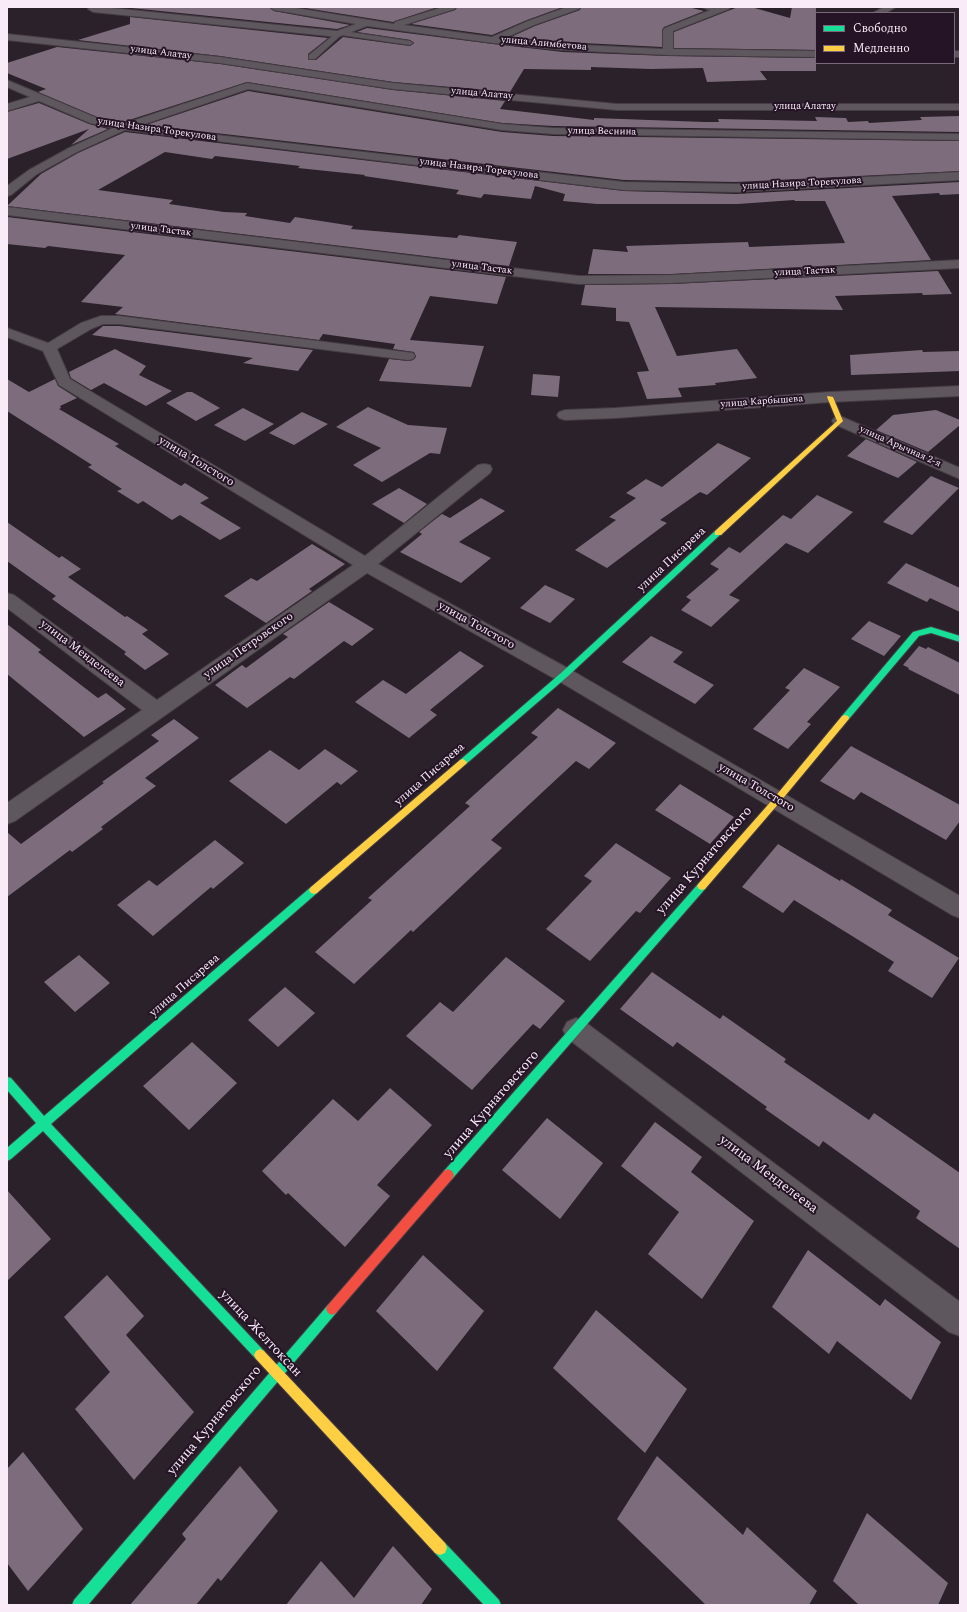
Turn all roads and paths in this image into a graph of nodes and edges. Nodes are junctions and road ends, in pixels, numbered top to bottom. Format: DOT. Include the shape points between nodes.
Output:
graph roads {
  1 [pos="98,7"];
  2 [pos="274,7"];
  3 [pos="452,7"];
  4 [pos="576,7"];
  5 [pos="704,7"];
  6 [pos="726,7"];
  7 [pos="892,7"];
  8 [pos="717,11"];
  9 [pos="880,12"];
  10 [pos="368,23"];
  11 [pos="393,26"];
  12 [pos="341,33"];
  13 [pos="7,37"];
  14 [pos="493,40"];
  15 [pos="410,43"];
  16 [pos="668,52"];
  17 [pos="815,54"];
  18 [pos="312,57"];
  19 [pos="273,68"];
  20 [pos="7,84"];
  21 [pos="250,86"];
  22 [pos="39,97"];
  23 [pos="960,107"];
  24 [pos="7,108"];
  25 [pos="124,127"];
  26 [pos="960,137"];
  27 [pos="960,176"];
  28 [pos="7,192"];
  29 [pos="7,211"];
  30 [pos="960,264"];
  31 [pos="7,332"];
  32 [pos="49,348"];
  33 [pos="408,356"];
  34 [pos="960,391"];
  35 [pos="830,397"];
  36 [pos="565,415"];
  37 [pos="840,421"];
  38 [pos="484,469"];
  39 [pos="960,474"];
  40 [pos="366,565"];
  41 [pos="7,599"];
  42 [pos="960,639"];
  43 [pos="564,675"];
  44 [pos="156,710"];
  45 [pos="777,800"];
  46 [pos="7,815"];
  47 [pos="960,908"];
  48 [pos="576,1030"];
  49 [pos="7,1082"];
  50 [pos="44,1124"];
  51 [pos="7,1155"];
  52 [pos="960,1321"];
  53 [pos="276,1372"];
  54 [pos="79,1605"];
  55 [pos="494,1605"];
  1 -- 12 [label="street" via="93,8"];
  2 -- 10 [label="street, улица Алимбетова"];
  3 -- 11 [label="street"];
  4 -- 14 [label="street"];
  5 -- 8 [label="lane"];
  6 -- 8 [label="street"];
  7 -- 9 [label="street"];
  8 -- 16 [label="street" via="668,30"];
  10 -- 11 [label="street, улица Алимбетова"];
  10 -- 12 [label="street"];
  11 -- 14 [label="street, улица Алимбетова"];
  12 -- 15 [label="lane"];
  12 -- 18 [label="lane"];
  13 -- 19 [label="street, улица Алатау" via="94,45"];
  14 -- 16 [label="street, улица Алимбетова" via="564,47"];
  16 -- 17 [label="street, улица Алимбетова"];
  19 -- 21 [label="street"];
  19 -- 23 [label="street, улица Алатау" via="393,86 617,107"];
  20 -- 22 [label="street, улица Назира Торекулова"];
  21 -- 25 [label="street"];
  21 -- 26 [label="street, улица Веснина" via="502,127 546,131"];
  22 -- 24 [label="street"];
  22 -- 25 [label="street, улица Назира Торекулова" via="94,121"];
  25 -- 27 [label="street, улица Назира Торекулова" via="624,186 736,188"];
  25 -- 28 [label="street" via="33,172"];
  29 -- 30 [label="street, улица Тастак" via="578,280 672,279"];
  31 -- 32 [label="street"];
  32 -- 33 [label="street" via="86,326 101,320 119,320"];
  32 -- 40 [label="street, улица Толстого" via="64,382"];
  34 -- 35 [label="street, улица Карбышева"];
  35 -- 36 [label="street, улица Карбышева"];
  35 -- 37 [label="street"];
  37 -- 39 [label="street, улица Арычная 2-я"];
  37 -- 43 [label="street, улица Писарева"];
  38 -- 40 [label="street, улица Петровского"];
  40 -- 43 [label="street, улица Толстого"];
  40 -- 44 [label="street, улица Петровского"];
  41 -- 44 [label="street, улица Менделеева"];
  42 -- 45 [label="street, улица Курнатовского" via="931,630 916,634"];
  43 -- 45 [label="street, улица Толстого"];
  43 -- 50 [label="street, улица Писарева"];
  44 -- 46 [label="street, улица Петровского"];
  45 -- 47 [label="street, улица Толстого"];
  45 -- 48 [label="street, улица Курнатовского"];
  48 -- 52 [label="street, улица Менделеева"];
  48 -- 53 [label="street, улица Курнатовского"];
  49 -- 50 [label="street, улица Желтоксан"];
  50 -- 51 [label="street, улица Писарева"];
  50 -- 53 [label="street, улица Желтоксан"];
  53 -- 54 [label="street, улица Курнатовского"];
  53 -- 55 [label="street, улица Желтоксан"];
}
